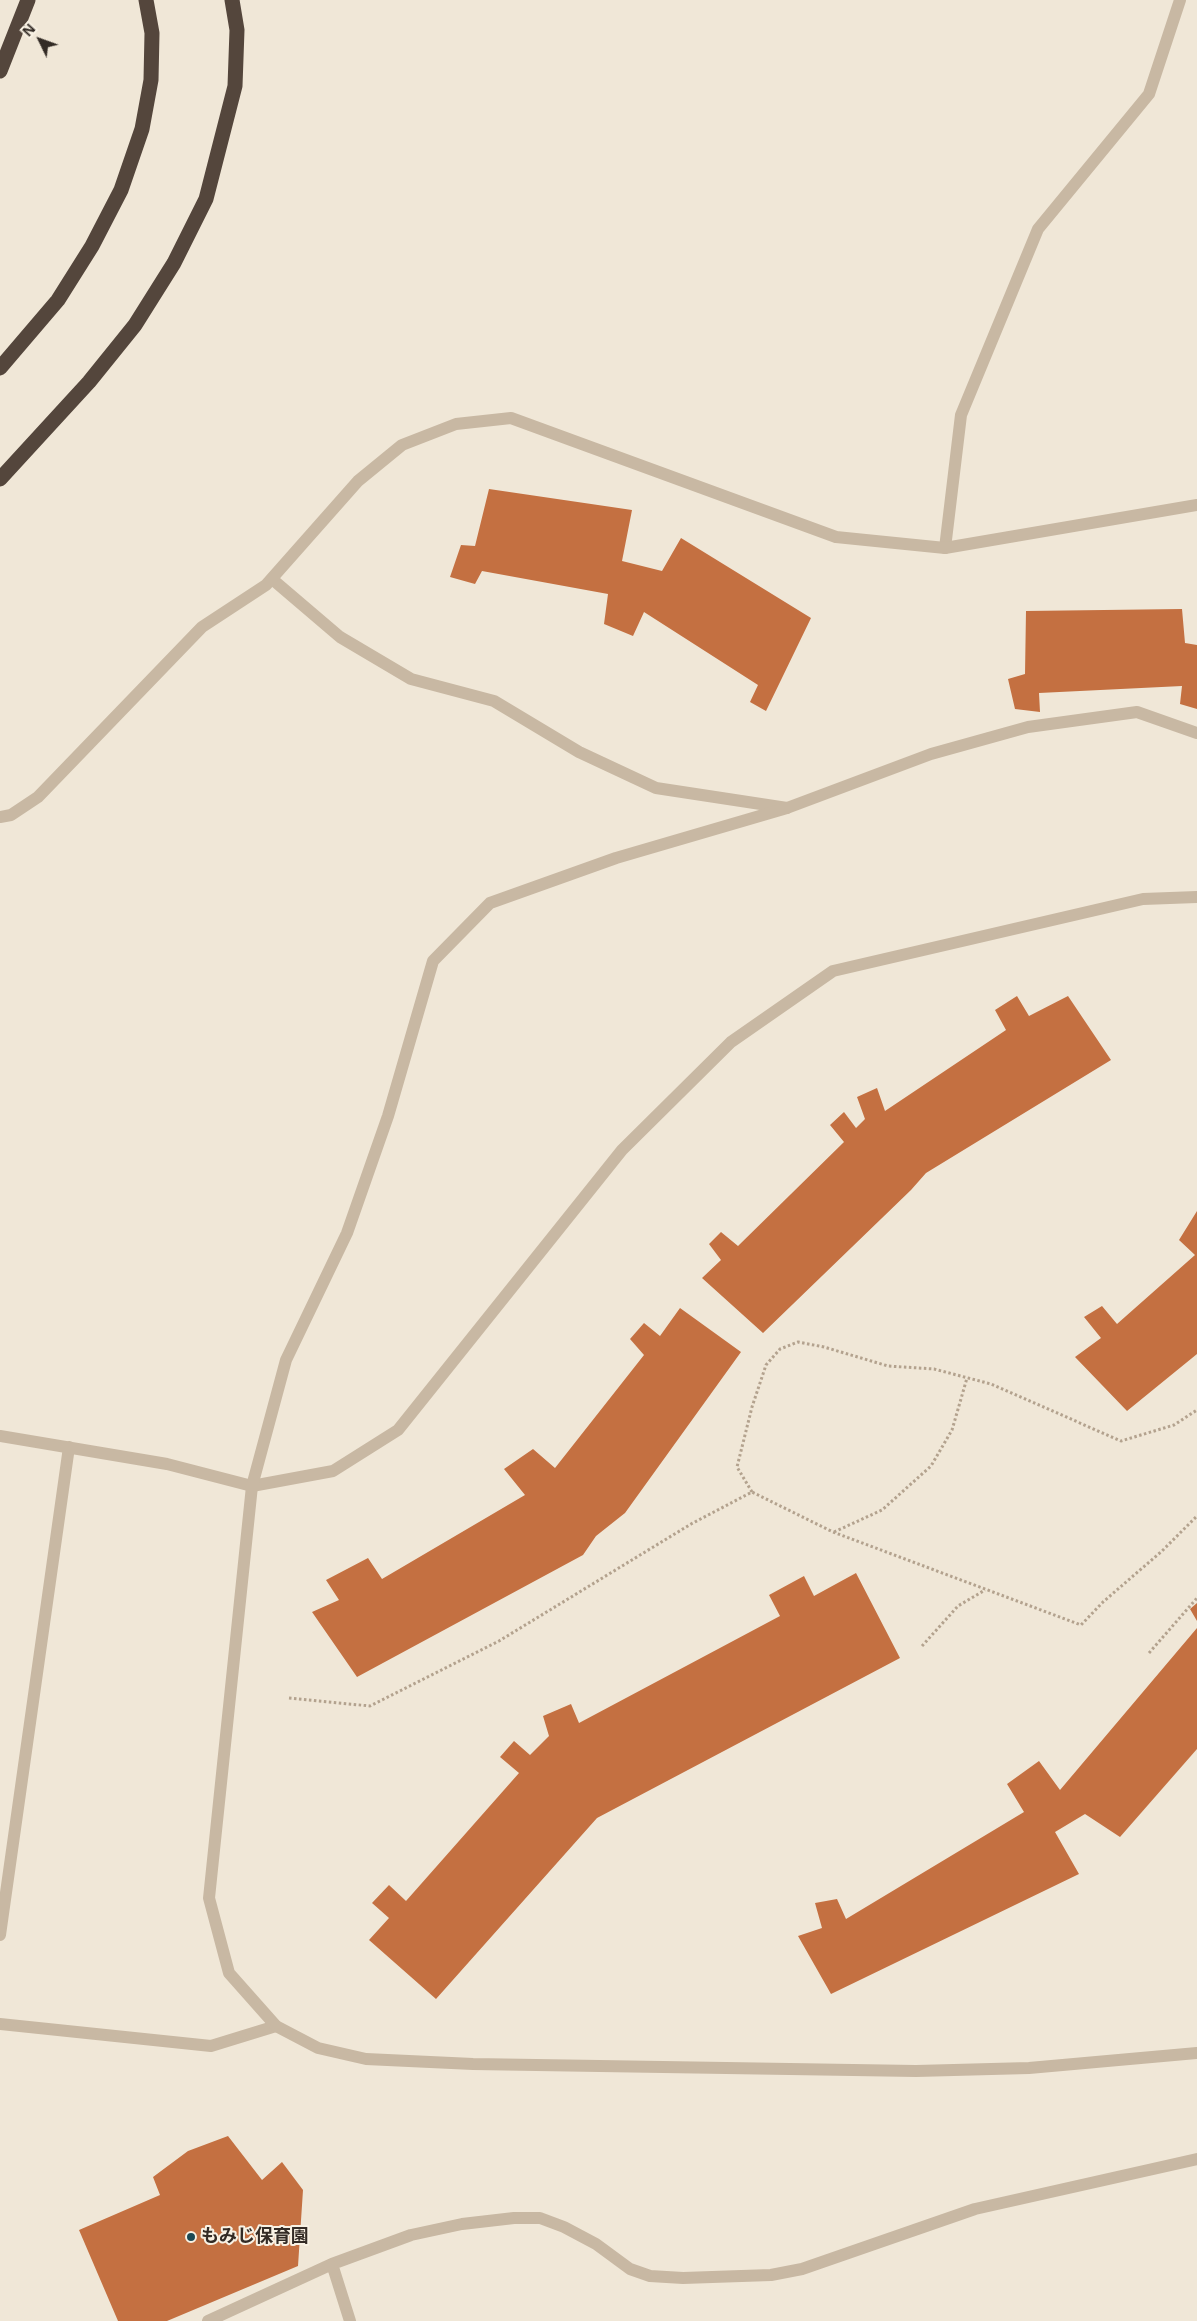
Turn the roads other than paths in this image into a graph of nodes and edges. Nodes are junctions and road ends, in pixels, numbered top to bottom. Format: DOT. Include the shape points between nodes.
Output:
graph roads {
  1 [pos="28,0"];
  2 [pos="146,0"];
  3 [pos="232,0"];
  4 [pos="1180,0"];
  5 [pos="0,71"];
  6 [pos="0,368"];
  7 [pos="0,479"];
  8 [pos="1197,505"];
  9 [pos="945,548"];
  10 [pos="272,580"];
  11 [pos="1197,733"];
  12 [pos="787,808"];
  13 [pos="0,817"];
  14 [pos="1197,897"];
  15 [pos="0,1436"];
  16 [pos="69,1447"];
  17 [pos="252,1486"];
  18 [pos="0,1935"];
  19 [pos="0,2024"];
  20 [pos="276,2026"];
  21 [pos="1197,2053"];
  22 [pos="1197,2159"];
  23 [pos="332,2264"];
  24 [pos="208,2321"];
  25 [pos="350,2321"];
  1 -- 5 [label="highway"];
  2 -- 6 [label="highway" via="152,33 151,80 142,129 121,190 92,246 58,300"];
  3 -- 7 [label="highway" via="237,30 236,86 206,199 174,263 135,325 89,382"];
  4 -- 9 [label="street" via="1149,94 1038,229 961,415"];
  8 -- 9 [label="street"];
  9 -- 10 [label="street" via="836,537 511,418 456,424 402,445 358,480"];
  10 -- 12 [label="street" via="340,637 411,679 494,701 579,752 656,788"];
  10 -- 13 [label="street" via="202,627 38,796 11,815"];
  11 -- 12 [label="street" via="1137,712 1028,727 931,754"];
  12 -- 17 [label="street" via="616,858 490,903 433,962 388,1116 347,1233 286,1360"];
  14 -- 17 [label="street" via="1143,899 833,970 731,1042 622,1150 398,1430 333,1472"];
  15 -- 16 [label="street"];
  16 -- 17 [label="street" via="167,1464"];
  16 -- 18 [label="street"];
  17 -- 20 [label="street" via="209,1898 229,1973"];
  19 -- 20 [label="street" via="211,2046"];
  20 -- 21 [label="street" via="318,2048 366,2059 473,2064 916,2071 1029,2068"];
  22 -- 23 [label="street" via="975,2209 802,2269 771,2275 650,2276 630,2269 596,2244 564,2227 540,2218 462,2224 411,2235"];
  23 -- 24 [label="street"];
  23 -- 25 [label="street"];
}
